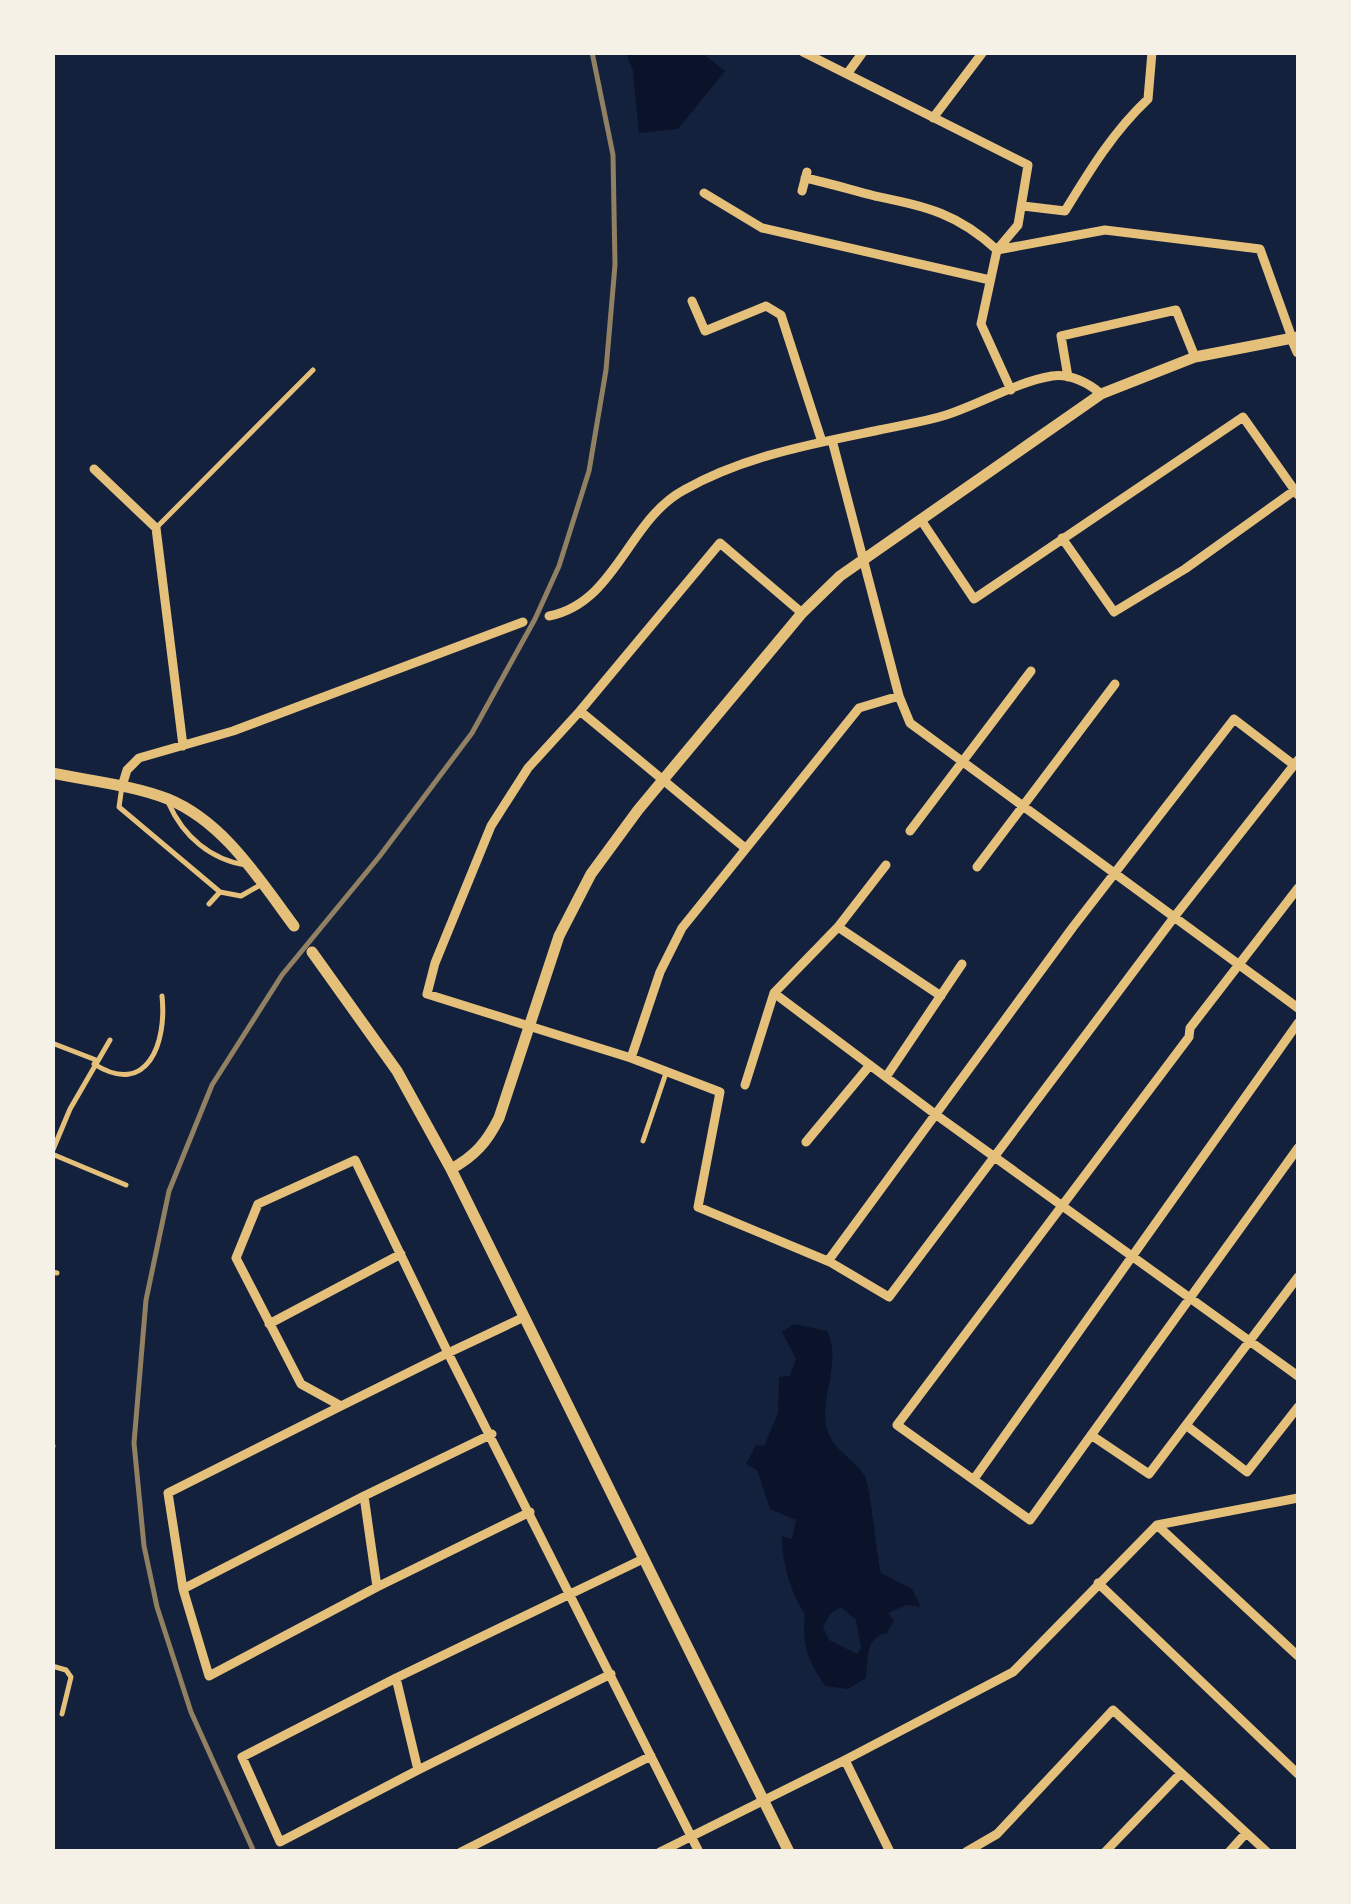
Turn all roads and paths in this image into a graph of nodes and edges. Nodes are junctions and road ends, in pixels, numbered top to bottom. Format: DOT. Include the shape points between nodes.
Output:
graph roads {
  1 [pos="803,52"];
  2 [pos="863,52"];
  3 [pos="983,52"];
  4 [pos="1152,52"];
  5 [pos="847,74"];
  6 [pos="933,118"];
  7 [pos="802,191"];
  8 [pos="704,193"];
  9 [pos="1023,206"];
  10 [pos="997,250"];
  11 [pos="990,280"];
  12 [pos="692,301"];
  13 [pos="1296,338"];
  14 [pos="1298,352"];
  15 [pos="1195,358"];
  16 [pos="313,370"];
  17 [pos="1068,377"];
  18 [pos="1012,390"];
  19 [pos="1101,394"];
  20 [pos="827,441"];
  21 [pos="94,469"];
  22 [pos="1298,491"];
  23 [pos="921,520"];
  24 [pos="156,528"];
  25 [pos="1062,538"];
  26 [pos="863,560"];
  27 [pos="802,613"];
  28 [pos="549,616"];
  29 [pos="523,622"];
  30 [pos="1031,671"];
  31 [pos="1114,684"];
  32 [pos="899,696"];
  33 [pos="580,711"];
  34 [pos="183,746"];
  35 [pos="963,761"];
  36 [pos="1296,762"];
  37 [pos="52,773"];
  38 [pos="663,780"];
  39 [pos="122,786"];
  40 [pos="166,799"];
  41 [pos="1023,805"];
  42 [pos="910,830"];
  43 [pos="745,848"];
  44 [pos="886,865"];
  45 [pos="249,866"];
  46 [pos="977,866"];
  47 [pos="1115,872"];
  48 [pos="262,884"];
  49 [pos="1298,888"];
  50 [pos="220,892"];
  51 [pos="210,904"];
  52 [pos="1175,916"];
  53 [pos="294,926"];
  54 [pos="838,927"];
  55 [pos="312,952"];
  56 [pos="962,964"];
  57 [pos="1239,964"];
  58 [pos="774,993"];
  59 [pos="162,996"];
  60 [pos="941,996"];
  61 [pos="1298,1008"];
  62 [pos="1298,1023"];
  63 [pos="530,1027"];
  64 [pos="110,1040"];
  65 [pos="52,1042"];
  66 [pos="631,1058"];
  67 [pos="95,1062"];
  68 [pos="870,1065"];
  69 [pos="667,1070"];
  70 [pos="886,1076"];
  71 [pos="745,1085"];
  72 [pos="935,1114"];
  73 [pos="643,1141"];
  74 [pos="806,1142"];
  75 [pos="1298,1148"];
  76 [pos="52,1153"];
  77 [pos="996,1155"];
  78 [pos="451,1169"];
  79 [pos="126,1184"];
  80 [pos="1063,1204"];
  81 [pos="400,1254"];
  82 [pos="1131,1255"];
  83 [pos="828,1261"];
  84 [pos="1298,1277"];
  85 [pos="1190,1298"];
  86 [pos="522,1318"];
  87 [pos="270,1324"];
  88 [pos="1250,1342"];
  89 [pos="448,1353"];
  90 [pos="1298,1376"];
  91 [pos="340,1406"];
  92 [pos="1298,1407"];
  93 [pos="1187,1426"];
  94 [pos="492,1434"];
  95 [pos="1092,1435"];
  96 [pos="974,1479"];
  97 [pos="364,1496"];
  98 [pos="1298,1498"];
  99 [pos="530,1512"];
  100 [pos="1158,1525"];
  101 [pos="643,1559"];
  102 [pos="1098,1583"];
  103 [pos="377,1588"];
  104 [pos="183,1589"];
  105 [pos="571,1594"];
  106 [pos="1297,1651"];
  107 [pos="52,1666"];
  108 [pos="611,1674"];
  109 [pos="396,1678"];
  110 [pos="62,1714"];
  111 [pos="651,1756"];
  112 [pos="845,1760"];
  113 [pos="418,1770"];
  114 [pos="1181,1773"];
  115 [pos="1298,1774"];
  116 [pos="763,1800"];
  117 [pos="1246,1833"];
  118 [pos="691,1836"];
  119 [pos="461,1852"];
  120 [pos="660,1852"];
  121 [pos="699,1852"];
  122 [pos="789,1852"];
  123 [pos="890,1852"];
  124 [pos="966,1852"];
  125 [pos="1105,1852"];
  126 [pos="1228,1852"];
  127 [pos="1267,1852"];
  1 -- 5 [label="street"];
  2 -- 5 [label="street"];
  3 -- 6 [label="street"];
  4 -- 9 [label="street" via="1148,100 1102,150 1065,211"];
  5 -- 6 [label="street"];
  6 -- 9 [label="street" via="1028,165"];
  7 -- 10 [label="street" via="806,175 904,200 970,226"];
  8 -- 11 [label="street" via="762,228"];
  9 -- 10 [label="street" via="1018,226"];
  10 -- 11 [label="street"];
  10 -- 13 [label="street" via="1106,230 1260,248"];
  11 -- 18 [label="street" via="981,324"];
  12 -- 20 [label="street" via="705,331 766,306 781,315"];
  13 -- 14 [label="street"];
  13 -- 15 [label="street"];
  15 -- 17 [label="street" via="1176,310 1061,336"];
  15 -- 19 [label="street"];
  16 -- 24 [label="lane"];
  17 -- 18 [label="street"];
  17 -- 19 [label="street"];
  18 -- 20 [label="street" via="943,416"];
  19 -- 23 [label="street"];
  20 -- 26 [label="street"];
  20 -- 28 [label="street" via="756,458 681,491 650,516 620,564 587,598"];
  21 -- 24 [label="street"];
  22 -- 25 [label="street" via="1243,417"];
  22 -- 25 [label="street" via="1114,612"];
  23 -- 25 [label="street" via="974,599"];
  23 -- 26 [label="street"];
  24 -- 34 [label="street"];
  26 -- 27 [label="street"];
  26 -- 32 [label="street"];
  27 -- 33 [label="street" via="720,543"];
  27 -- 38 [label="street"];
  29 -- 34 [label="street"];
  30 -- 35 [label="street"];
  31 -- 41 [label="street"];
  32 -- 35 [label="street" via="910,723"];
  32 -- 43 [label="street" via="859,708"];
  33 -- 38 [label="street"];
  33 -- 63 [label="street" via="528,768 491,826 426,994"];
  34 -- 39 [label="street" via="139,758"];
  35 -- 41 [label="street"];
  35 -- 42 [label="street"];
  36 -- 47 [label="street" via="1234,719"];
  36 -- 52 [label="street"];
  37 -- 39 [label="street"];
  38 -- 43 [label="street"];
  38 -- 63 [label="street" via="572,906"];
  39 -- 40 [label="street"];
  39 -- 50 [label="lane" via="119,807"];
  40 -- 45 [label="street" via="212,828"];
  40 -- 45 [label="lane" via="180,824 217,859"];
  41 -- 46 [label="street"];
  41 -- 47 [label="street"];
  43 -- 66 [label="street" via="682,928"];
  44 -- 54 [label="street"];
  45 -- 48 [label="street"];
  47 -- 52 [label="street"];
  47 -- 72 [label="street"];
  48 -- 50 [label="lane" via="241,896"];
  48 -- 53 [label="street"];
  49 -- 57 [label="street"];
  50 -- 51 [label="lane"];
  52 -- 57 [label="street"];
  52 -- 77 [label="street"];
  54 -- 58 [label="street"];
  54 -- 60 [label="street"];
  55 -- 78 [label="street" via="383,1049"];
  56 -- 60 [label="street"];
  57 -- 61 [label="street"];
  57 -- 80 [label="street"];
  58 -- 68 [label="street"];
  58 -- 71 [label="street"];
  59 -- 67 [label="lane" via="155,1049 140,1072 123,1077"];
  60 -- 70 [label="street"];
  62 -- 82 [label="street"];
  63 -- 66 [label="street"];
  63 -- 78 [label="street" via="488,1140"];
  64 -- 67 [label="lane"];
  65 -- 67 [label="lane"];
  66 -- 69 [label="street"];
  67 -- 76 [label="lane"];
  68 -- 70 [label="street"];
  68 -- 74 [label="street"];
  69 -- 73 [label="lane"];
  69 -- 83 [label="street" via="720,1092 698,1207"];
  70 -- 72 [label="street"];
  72 -- 77 [label="street"];
  72 -- 83 [label="street"];
  75 -- 85 [label="street"];
  76 -- 79 [label="lane"];
  77 -- 80 [label="street"];
  77 -- 83 [label="street" via="888,1297"];
  78 -- 86 [label="street"];
  80 -- 82 [label="street"];
  80 -- 96 [label="street" via="897,1425"];
  81 -- 87 [label="street"];
  81 -- 87 [label="street" via="354,1160 258,1204 236,1258"];
  81 -- 89 [label="street"];
  82 -- 85 [label="street"];
  82 -- 96 [label="street"];
  84 -- 88 [label="street"];
  85 -- 88 [label="street"];
  85 -- 95 [label="street"];
  86 -- 89 [label="street"];
  86 -- 101 [label="street"];
  87 -- 91 [label="street" via="301,1384"];
  88 -- 90 [label="street"];
  88 -- 93 [label="street"];
  89 -- 91 [label="street"];
  89 -- 94 [label="street"];
  91 -- 104 [label="street" via="168,1493"];
  92 -- 93 [label="street" via="1247,1472"];
  93 -- 95 [label="street" via="1149,1474"];
  94 -- 97 [label="street"];
  94 -- 99 [label="street"];
  95 -- 96 [label="street" via="1030,1520"];
  97 -- 103 [label="street"];
  97 -- 104 [label="street"];
  98 -- 100 [label="street"];
  99 -- 103 [label="street"];
  99 -- 105 [label="street"];
  100 -- 102 [label="street"];
  100 -- 106 [label="street"];
  101 -- 105 [label="street"];
  101 -- 116 [label="street"];
  102 -- 112 [label="street" via="1013,1672"];
  102 -- 115 [label="street"];
  103 -- 104 [label="street" via="209,1676"];
  105 -- 108 [label="street"];
  105 -- 109 [label="street"];
  107 -- 110 [label="lane" via="71,1677"];
  108 -- 111 [label="street"];
  108 -- 113 [label="street"];
  109 -- 113 [label="street"];
  109 -- 113 [label="street" via="242,1757 280,1842"];
  111 -- 118 [label="street"];
  111 -- 119 [label="street"];
  112 -- 116 [label="street"];
  112 -- 123 [label="street"];
  114 -- 117 [label="street"];
  114 -- 124 [label="street" via="1113,1710 997,1834"];
  114 -- 125 [label="street"];
  116 -- 118 [label="street"];
  116 -- 122 [label="street"];
  117 -- 126 [label="street"];
  117 -- 127 [label="street"];
  118 -- 120 [label="street"];
  118 -- 121 [label="street"];
}
